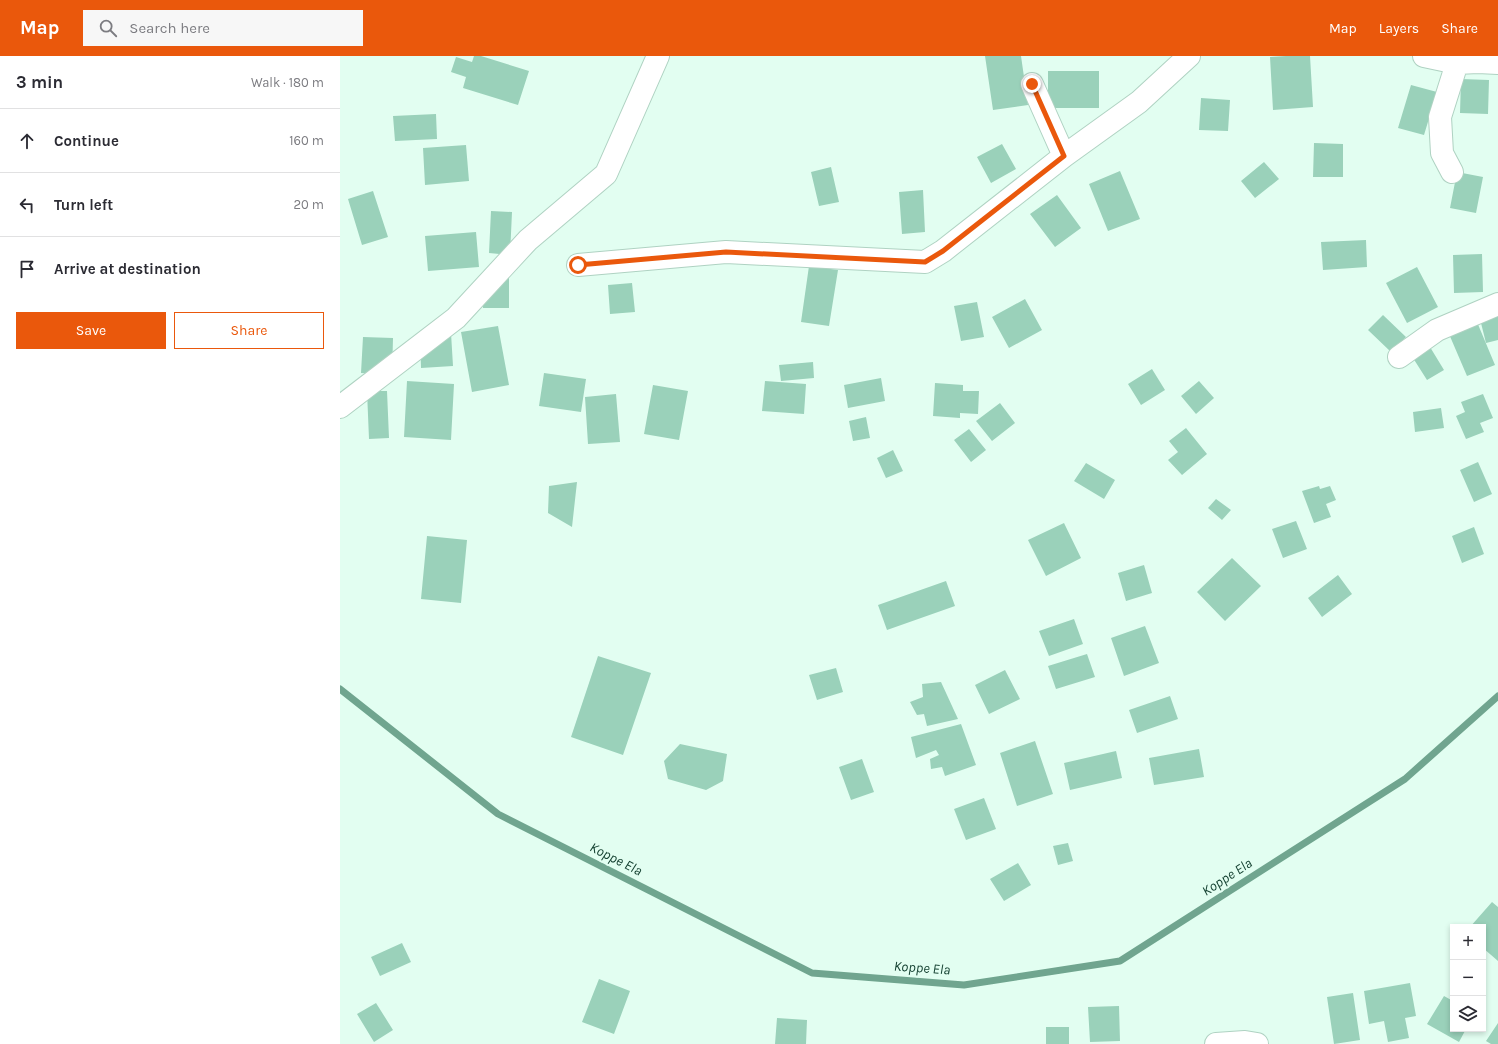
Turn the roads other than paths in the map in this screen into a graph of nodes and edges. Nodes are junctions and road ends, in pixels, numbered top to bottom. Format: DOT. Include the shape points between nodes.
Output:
graph roads {
  1 [pos="658,56"];
  2 [pos="1189,56"];
  3 [pos="1424,56"];
  4 [pos="1457,63"];
  5 [pos="1498,63"];
  6 [pos="1032,84"];
  7 [pos="1064,156"];
  8 [pos="1452,172"];
  9 [pos="578,265"];
  10 [pos="1498,304"];
  11 [pos="1398,357"];
  12 [pos="340,408"];
  13 [pos="1216,1044"];
  14 [pos="1257,1044"];
  1 -- 12 [label="street" via="606,174 528,240 456,318"];
  2 -- 7 [label="street" via="1138,102"];
  3 -- 4 [label="street"];
  4 -- 5 [label="street"];
  4 -- 8 [label="street" via="1440,117 1442,153"];
  6 -- 7 [label="street"];
  7 -- 9 [label="street" via="943,251 925,262 726,252"];
  10 -- 11 [label="street" via="1437,330"];
  13 -- 14 [label="street"];
}
